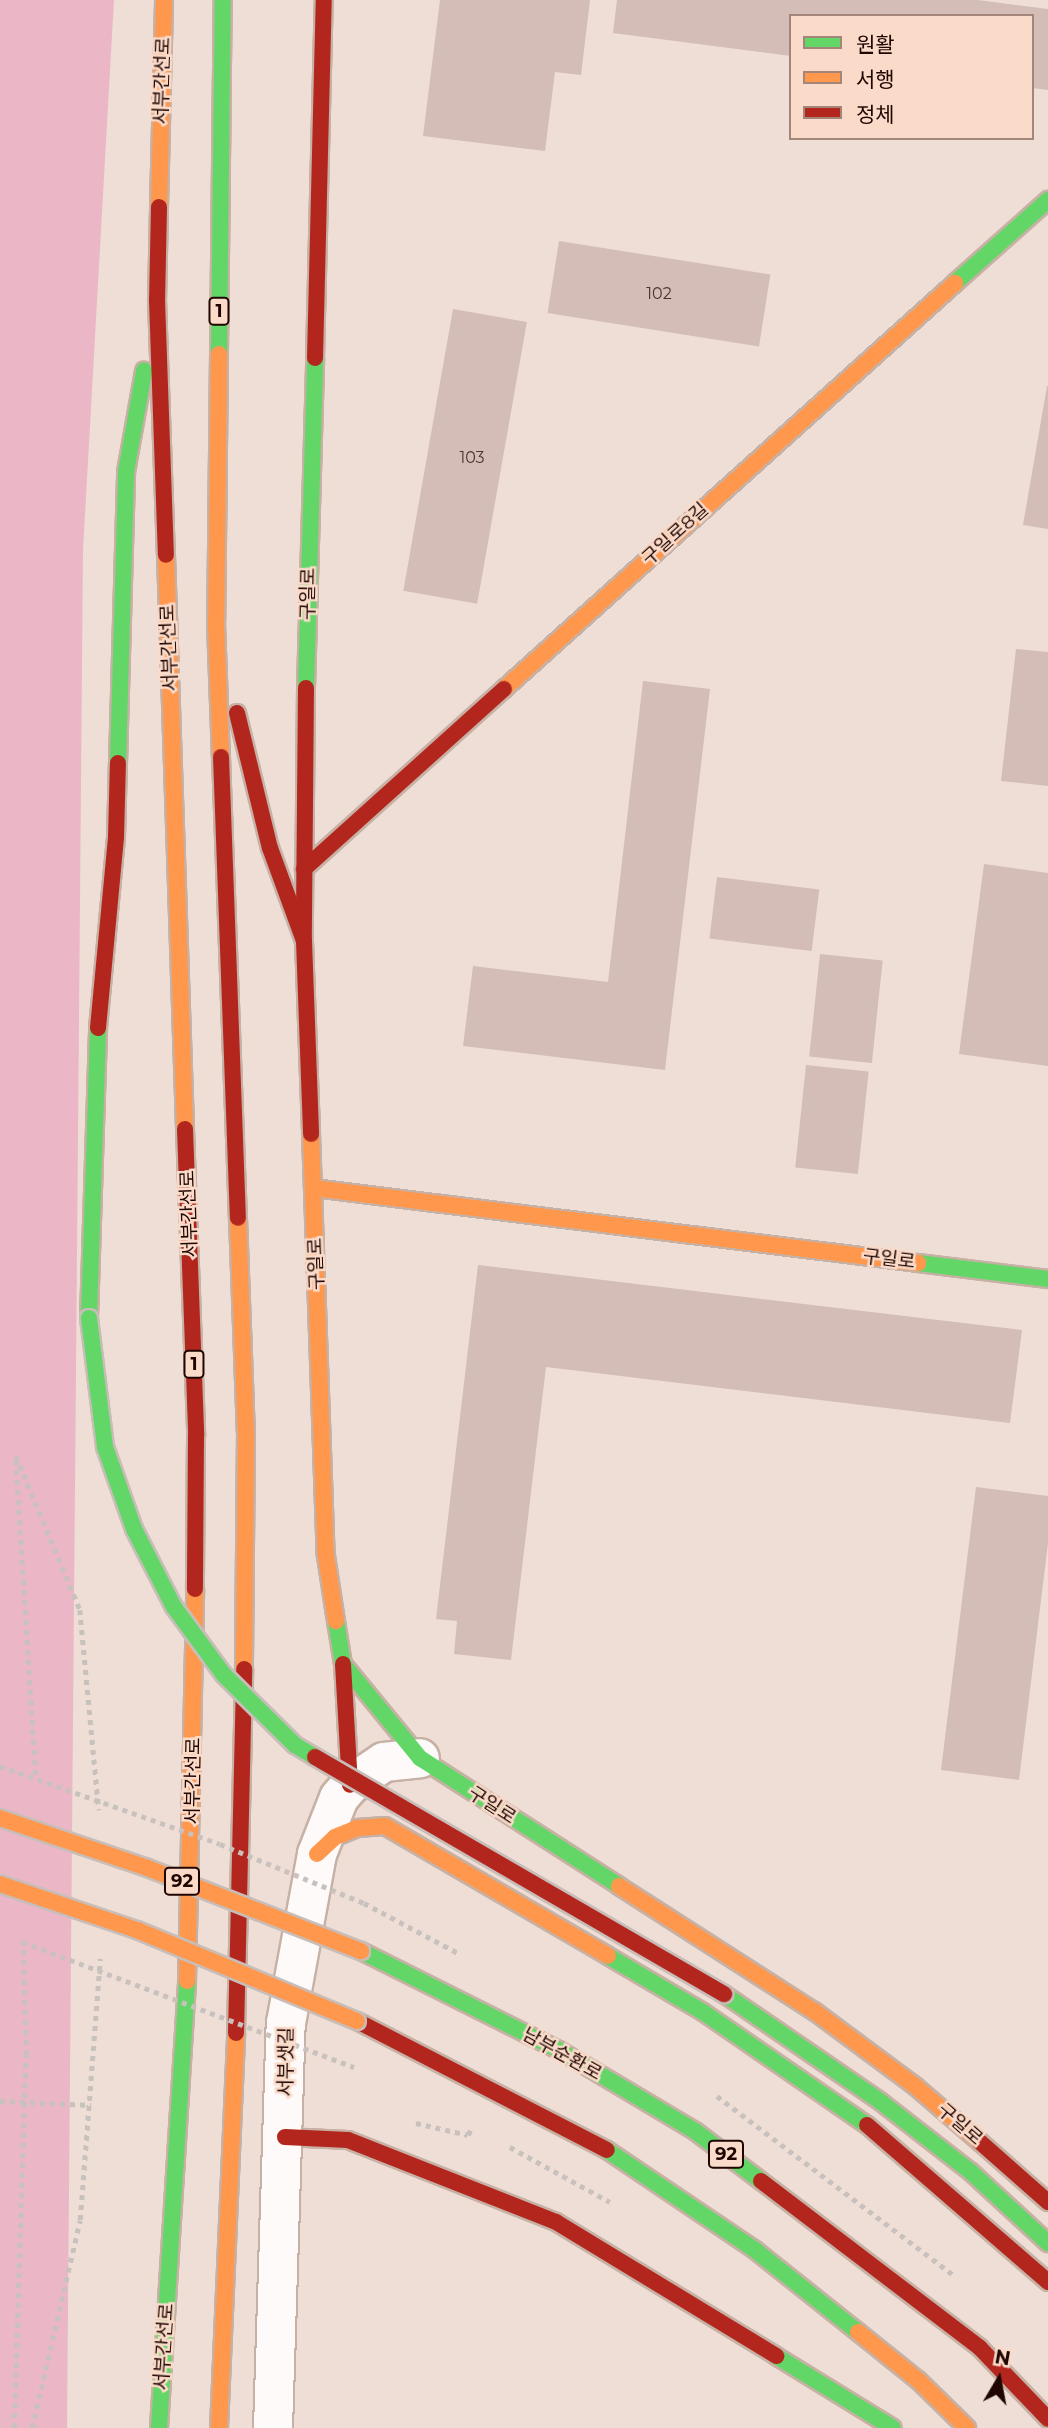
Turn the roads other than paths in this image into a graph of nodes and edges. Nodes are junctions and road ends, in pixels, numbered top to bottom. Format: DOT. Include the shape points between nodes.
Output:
graph roads {
  1 [pos="164,0"];
  2 [pos="223,0"];
  3 [pos="324,0"];
  4 [pos="1048,200"];
  5 [pos="157,300"];
  6 [pos="216,622"];
  7 [pos="304,869"];
  8 [pos="304,941"];
  9 [pos="313,1188"];
  10 [pos="1048,1279"];
  11 [pos="343,1664"];
  12 [pos="420,1758"];
  13 [pos="350,1785"];
  14 [pos="0,1818"];
  15 [pos="317,1854"];
  16 [pos="0,1884"];
  17 [pos="285,2137"];
  18 [pos="1048,2202"];
  19 [pos="1048,2243"];
  20 [pos="1048,2282"];
  21 [pos="1048,2420"];
  22 [pos="159,2428"];
  23 [pos="219,2428"];
  24 [pos="273,2428"];
  25 [pos="893,2428"];
  26 [pos="967,2428"];
  1 -- 5 [label="main road, 서부간선로 / 1"];
  2 -- 6 [label="main road, 1"];
  3 -- 7 [label="main road, 구일로"];
  4 -- 7 [label="main road, 구일로8길"];
  5 -- 19 [label="main road, bridge" via="126,472 116,837 97,1035 89,1318 105,1447 134,1530 174,1607 224,1675 295,1745 724,1994 881,2102 971,2172"];
  5 -- 22 [label="main road, 서부간선로 / 1" via="196,1436 191,1901"];
  6 -- 8 [label="main road" via="267,838"];
  6 -- 23 [label="main road, 1" via="246,1433 242,1903"];
  7 -- 8 [label="main road, 구일로"];
  8 -- 9 [label="main road, 구일로"];
  9 -- 10 [label="main road, 구일로"];
  9 -- 11 [label="main road, 구일로" via="327,1556"];
  11 -- 12 [label="main road, 구일로"];
  11 -- 13 [label="main road"];
  12 -- 13 [label="street, 서부샛길" via="384,1762"];
  12 -- 18 [label="main road, 구일로" via="814,2011 915,2086"];
  13 -- 15 [label="street, 서부샛길" via="339,1798"];
  14 -- 21 [label="main road, 남부순환로 / 92, bridge" via="145,1867 362,1951 559,2050 695,2132 980,2348"];
  15 -- 17 [label="street, 서부샛길" via="286,2023"];
  15 -- 20 [label="main road" via="335,1836 357,1828 385,1826 692,2005 849,2111"];
  16 -- 26 [label="main road, bridge" via="137,1930 357,2021 620,2159 755,2250 918,2380"];
  17 -- 24 [label="street, 서부샛길"];
  17 -- 25 [label="main road" via="348,2140 556,2222"];
}
